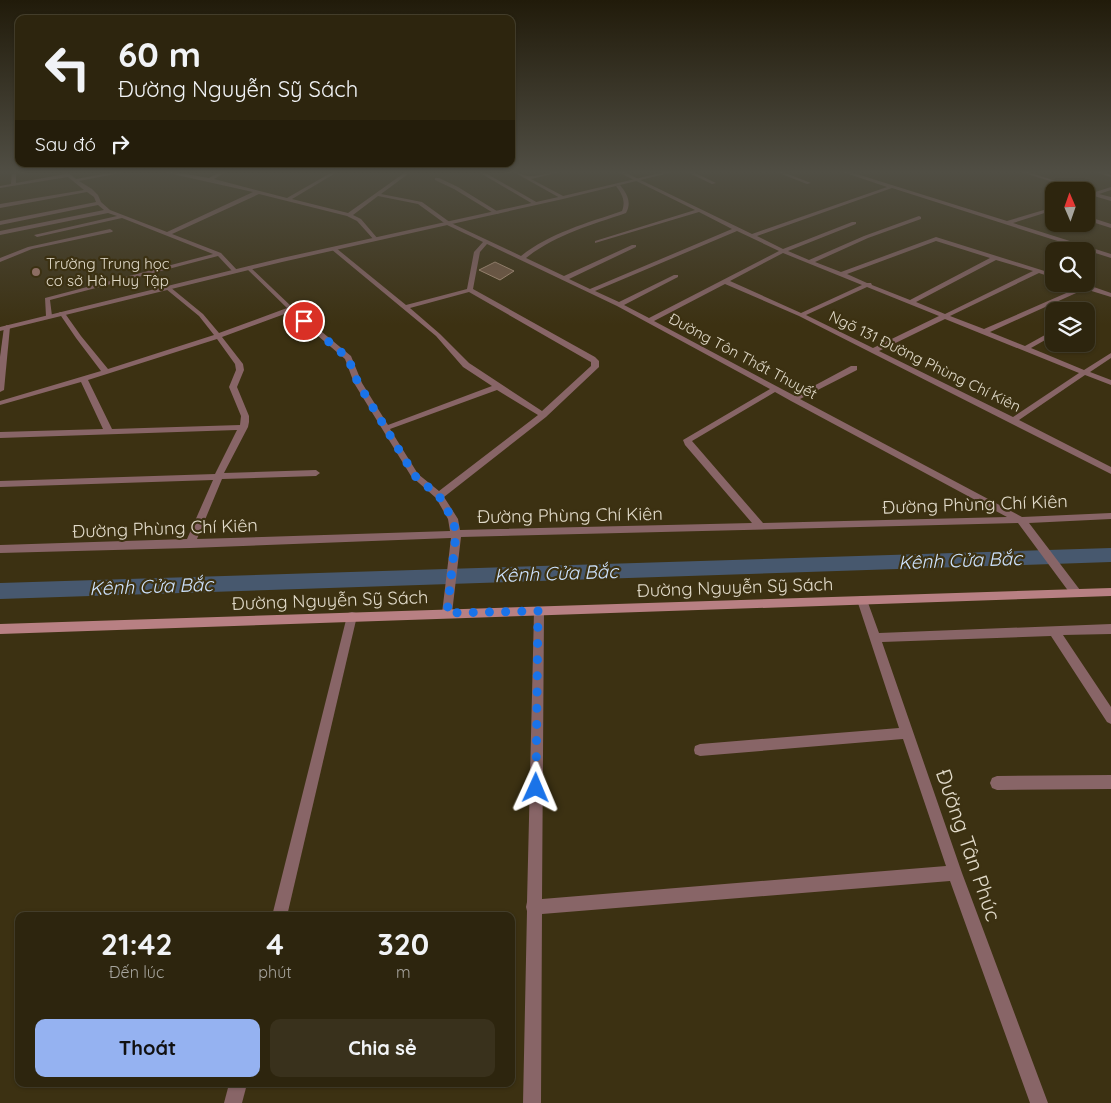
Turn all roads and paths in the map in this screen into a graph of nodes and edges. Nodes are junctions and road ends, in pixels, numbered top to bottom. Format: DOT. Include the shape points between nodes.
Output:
graph roads {
  1 [pos="52,222"];
  2 [pos="92,222"];
  3 [pos="137,222"];
  4 [pos="192,222"];
  5 [pos="361,222"];
  6 [pos="456,222"];
  7 [pos="594,222"];
  8 [pos="661,222"];
  9 [pos="722,222"];
  10 [pos="791,222"];
  11 [pos="907,222"];
  12 [pos="1008,223"];
  13 [pos="449,224"];
  14 [pos="854,224"];
  15 [pos="736,229"];
  16 [pos="110,231"];
  17 [pos="0,233"];
  18 [pos="167,234"];
  19 [pos="37,235"];
  20 [pos="752,236"];
  21 [pos="375,239"];
  22 [pos="597,242"];
  23 [pos="485,243"];
  24 [pos="634,246"];
  25 [pos="334,249"];
  26 [pos="783,251"];
  27 [pos="219,254"];
  28 [pos="1111,256"];
  29 [pos="996,257"];
  30 [pos="521,259"];
  31 [pos="0,260"];
  32 [pos="811,261"];
  33 [pos="249,268"];
  34 [pos="1039,271"];
  35 [pos="235,272"];
  36 [pos="1045,273"];
  37 [pos="842,274"];
  38 [pos="676,276"];
  39 [pos="563,279"];
  40 [pos="724,281"];
  41 [pos="869,284"];
  42 [pos="168,288"];
  43 [pos="1095,289"];
  44 [pos="470,290"];
  45 [pos="590,290"];
  46 [pos="1073,292"];
  47 [pos="1111,295"];
  48 [pos="913,301"];
  49 [pos="619,305"];
  50 [pos="404,308"];
  51 [pos="291,309"];
  52 [pos="62,312"];
  53 [pos="801,315"];
  54 [pos="945,315"];
  55 [pos="49,316"];
  56 [pos="648,321"];
  57 [pos="4,328"];
  58 [pos="986,331"];
  59 [pos="219,336"];
  60 [pos="1045,337"];
  61 [pos="1026,348"];
  62 [pos="872,351"];
  63 [pos="1111,355"];
  64 [pos="854,368"];
  65 [pos="106,372"];
  66 [pos="1085,372"];
  67 [pos="84,379"];
  68 [pos="1111,383"];
  69 [pos="498,388"];
  70 [pos="775,389"];
  71 [pos="0,390"];
  72 [pos="794,399"];
  73 [pos="0,403"];
  74 [pos="543,415"];
  75 [pos="1012,420"];
  76 [pos="244,427"];
  77 [pos="386,428"];
  78 [pos="108,430"];
  79 [pos="0,434"];
  80 [pos="1111,471"];
  81 [pos="316,473"];
  82 [pos="219,475"];
  83 [pos="0,484"];
  84 [pos="439,496"];
  85 [pos="1111,516"];
  86 [pos="1021,520"];
  87 [pos="760,526"];
  88 [pos="456,534"];
  89 [pos="190,544"];
  90 [pos="0,549"];
  91 [pos="1111,592"];
  92 [pos="1076,593"];
  93 [pos="862,600"];
  94 [pos="538,611"];
  95 [pos="447,613"];
  96 [pos="352,616"];
  97 [pos="0,629"];
  98 [pos="1111,629"];
  99 [pos="1054,631"];
  100 [pos="876,638"];
  101 [pos="1111,718"];
  102 [pos="908,733"];
  103 [pos="700,750"];
  104 [pos="1111,782"];
  105 [pos="997,783"];
  106 [pos="955,873"];
  107 [pos="533,907"];
  108 [pos="280,912"];
  109 [pos="237,1087"];
  110 [pos="233,1103"];
  111 [pos="532,1103"];
  112 [pos="1039,1103"];
  1 -- 17 [label="street"];
  2 -- 19 [label="street"];
  3 -- 18 [label="street"];
  4 -- 18 [label="street"];
  5 -- 21 [label="street"];
  6 -- 13 [label="street"];
  7 -- 30 [label="street" via="534,248"];
  8 -- 22 [label="street"];
  9 -- 15 [label="street"];
  10 -- 20 [label="street"];
  11 -- 32 [label="street"];
  12 -- 28 [label="street"];
  13 -- 21 [label="street"];
  13 -- 23 [label="street, Đường Tôn Thất Thuyết"];
  14 -- 26 [label="street"];
  15 -- 20 [label="street"];
  15 -- 45 [label="street"];
  16 -- 31 [label="street" via="30,248"];
  18 -- 27 [label="street"];
  20 -- 26 [label="street"];
  21 -- 25 [label="street"];
  23 -- 30 [label="street, Đường Tôn Thất Thuyết"];
  23 -- 44 [label="street" via="477,252"];
  24 -- 39 [label="street"];
  25 -- 33 [label="street"];
  25 -- 50 [label="street"];
  26 -- 32 [label="street"];
  26 -- 40 [label="street"];
  27 -- 35 [label="street"];
  27 -- 55 [label="street" via="47,299"];
  29 -- 34 [label="street"];
  29 -- 37 [label="street" via="932,239"];
  29 -- 48 [label="street"];
  30 -- 39 [label="street, Đường Tôn Thất Thuyết"];
  32 -- 37 [label="street"];
  33 -- 35 [label="street"];
  33 -- 51 [label="street"];
  34 -- 36 [label="street"];
  34 -- 54 [label="street"];
  35 -- 42 [label="street"];
  37 -- 41 [label="street"];
  38 -- 49 [label="street"];
  39 -- 45 [label="street, Đường Tôn Thất Thuyết"];
  40 -- 53 [label="street, Ngõ 131 Đường Phùng Chí Kiên"];
  40 -- 56 [label="street"];
  41 -- 48 [label="street"];
  41 -- 53 [label="street"];
  42 -- 52 [label="street"];
  42 -- 59 [label="street"];
  43 -- 47 [label="street"];
  44 -- 50 [label="street"];
  44 -- 74 [label="street" via="594,362 593,370"];
  45 -- 49 [label="street, Đường Tôn Thất Thuyết"];
  46 -- 58 [label="street"];
  48 -- 54 [label="street"];
  49 -- 56 [label="street, Đường Tôn Thất Thuyết"];
  50 -- 69 [label="street" via="466,365"];
  51 -- 59 [label="street"];
  51 -- 77 [label="street" via="348,358 358,383"];
  52 -- 55 [label="street"];
  52 -- 65 [label="street"];
  53 -- 62 [label="street, Ngõ 131 Đường Phùng Chí Kiên"];
  54 -- 58 [label="street"];
  54 -- 62 [label="street"];
  55 -- 57 [label="street"];
  56 -- 70 [label="street, Đường Tôn Thất Thuyết"];
  57 -- 71 [label="street"];
  58 -- 61 [label="street"];
  59 -- 65 [label="street"];
  59 -- 76 [label="street" via="240,367 233,387 245,416"];
  60 -- 61 [label="street"];
  61 -- 66 [label="street"];
  62 -- 75 [label="street, Ngõ 131 Đường Phùng Chí Kiên"];
  63 -- 66 [label="street"];
  64 -- 72 [label="street"];
  65 -- 67 [label="street"];
  66 -- 68 [label="street"];
  66 -- 75 [label="street"];
  67 -- 73 [label="street"];
  67 -- 78 [label="street"];
  69 -- 74 [label="street"];
  69 -- 77 [label="street"];
  70 -- 72 [label="street, Đường Tôn Thất Thuyết"];
  70 -- 87 [label="street" via="687,440"];
  72 -- 86 [label="street, Đường Tôn Thất Thuyết"];
  74 -- 84 [label="street"];
  75 -- 80 [label="street, Ngõ 131 Đường Phùng Chí Kiên"];
  76 -- 78 [label="street"];
  76 -- 82 [label="street"];
  77 -- 84 [label="street" via="415,476"];
  78 -- 79 [label="street"];
  81 -- 82 [label="street"];
  82 -- 83 [label="street"];
  82 -- 89 [label="street"];
  84 -- 88 [label="street" via="453,520"];
  85 -- 86 [label="street, Đường Phùng Chí Kiên"];
  86 -- 87 [label="street, Đường Phùng Chí Kiên"];
  86 -- 92 [label="street"];
  87 -- 88 [label="street, Đường Phùng Chí Kiên"];
  88 -- 89 [label="street, Đường Phùng Chí Kiên"];
  88 -- 95 [label="street"];
  89 -- 90 [label="street, Đường Phùng Chí Kiên"];
  91 -- 92 [label="main road, Đường Nguyễn Sỹ Sách"];
  92 -- 93 [label="main road, Đường Nguyễn Sỹ Sách"];
  93 -- 94 [label="main road, Đường Nguyễn Sỹ Sách"];
  93 -- 100 [label="street, Đường Tân Phúc"];
  94 -- 95 [label="main road, Đường Nguyễn Sỹ Sách"];
  94 -- 107 [label="street"];
  95 -- 96 [label="main road, Đường Nguyễn Sỹ Sách"];
  96 -- 97 [label="main road, Đường Nguyễn Sỹ Sách"];
  96 -- 108 [label="street"];
  98 -- 99 [label="street"];
  99 -- 100 [label="street"];
  99 -- 101 [label="street"];
  100 -- 102 [label="street, Đường Tân Phúc"];
  102 -- 103 [label="street"];
  102 -- 106 [label="street, Đường Tân Phúc"];
  104 -- 105 [label="street"];
  106 -- 107 [label="street"];
  106 -- 112 [label="street, Đường Tân Phúc"];
  107 -- 111 [label="street"];
  109 -- 110 [label="street"];
}
